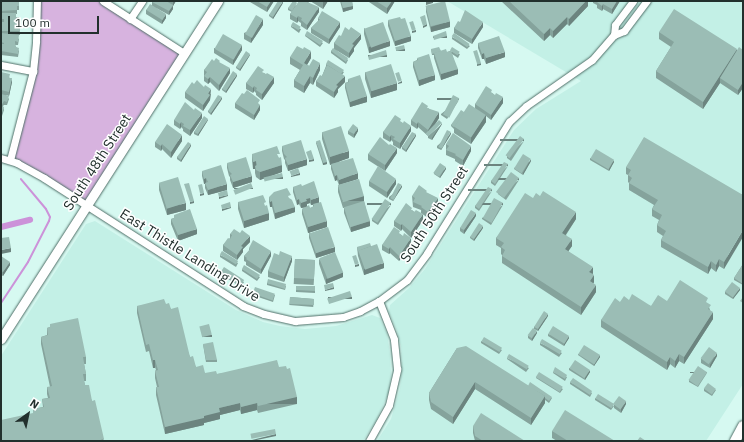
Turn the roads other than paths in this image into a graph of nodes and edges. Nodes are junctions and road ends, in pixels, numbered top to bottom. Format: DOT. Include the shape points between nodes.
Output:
graph roads {
  1 [pos="37,1"];
  2 [pos="103,1"];
  3 [pos="142,1"];
  4 [pos="218,1"];
  5 [pos="633,1"];
  6 [pos="647,1"];
  7 [pos="130,19"];
  8 [pos="614,35"];
  9 [pos="184,53"];
  10 [pos="1,65"];
  11 [pos="33,71"];
  12 [pos="1,158"];
  13 [pos="10,160"];
  14 [pos="86,206"];
  15 [pos="378,301"];
  16 [pos="2,335"];
  17 [pos="743,426"];
  18 [pos="743,433"];
  19 [pos="369,441"];
  20 [pos="737,441"];
  1 -- 11 [label="street"];
  2 -- 7 [label="street"];
  3 -- 7 [label="street"];
  4 -- 9 [label="main road, South 48th Street"];
  5 -- 8 [label="street, South 50th Street" via="615,25"];
  6 -- 8 [label="street, South 50th Street" via="624,32"];
  7 -- 9 [label="street"];
  8 -- 15 [label="street, South 50th Street" via="592,60 526,106 509,122 407,280"];
  9 -- 14 [label="main road, South 48th Street"];
  10 -- 11 [label="street"];
  11 -- 13 [label="street"];
  12 -- 13 [label="street, East Thistle Landing Drive"];
  13 -- 14 [label="street, East Thistle Landing Drive" via="44,178"];
  14 -- 15 [label="street, East Thistle Landing Drive" via="243,306 264,314 295,321 330,319 360,311"];
  14 -- 16 [label="main road, South 48th Street"];
  15 -- 19 [label="street" via="394,340 397,369 389,405"];
  17 -- 20 [label="highway"];
  18 -- 20 [label="highway"];
}
